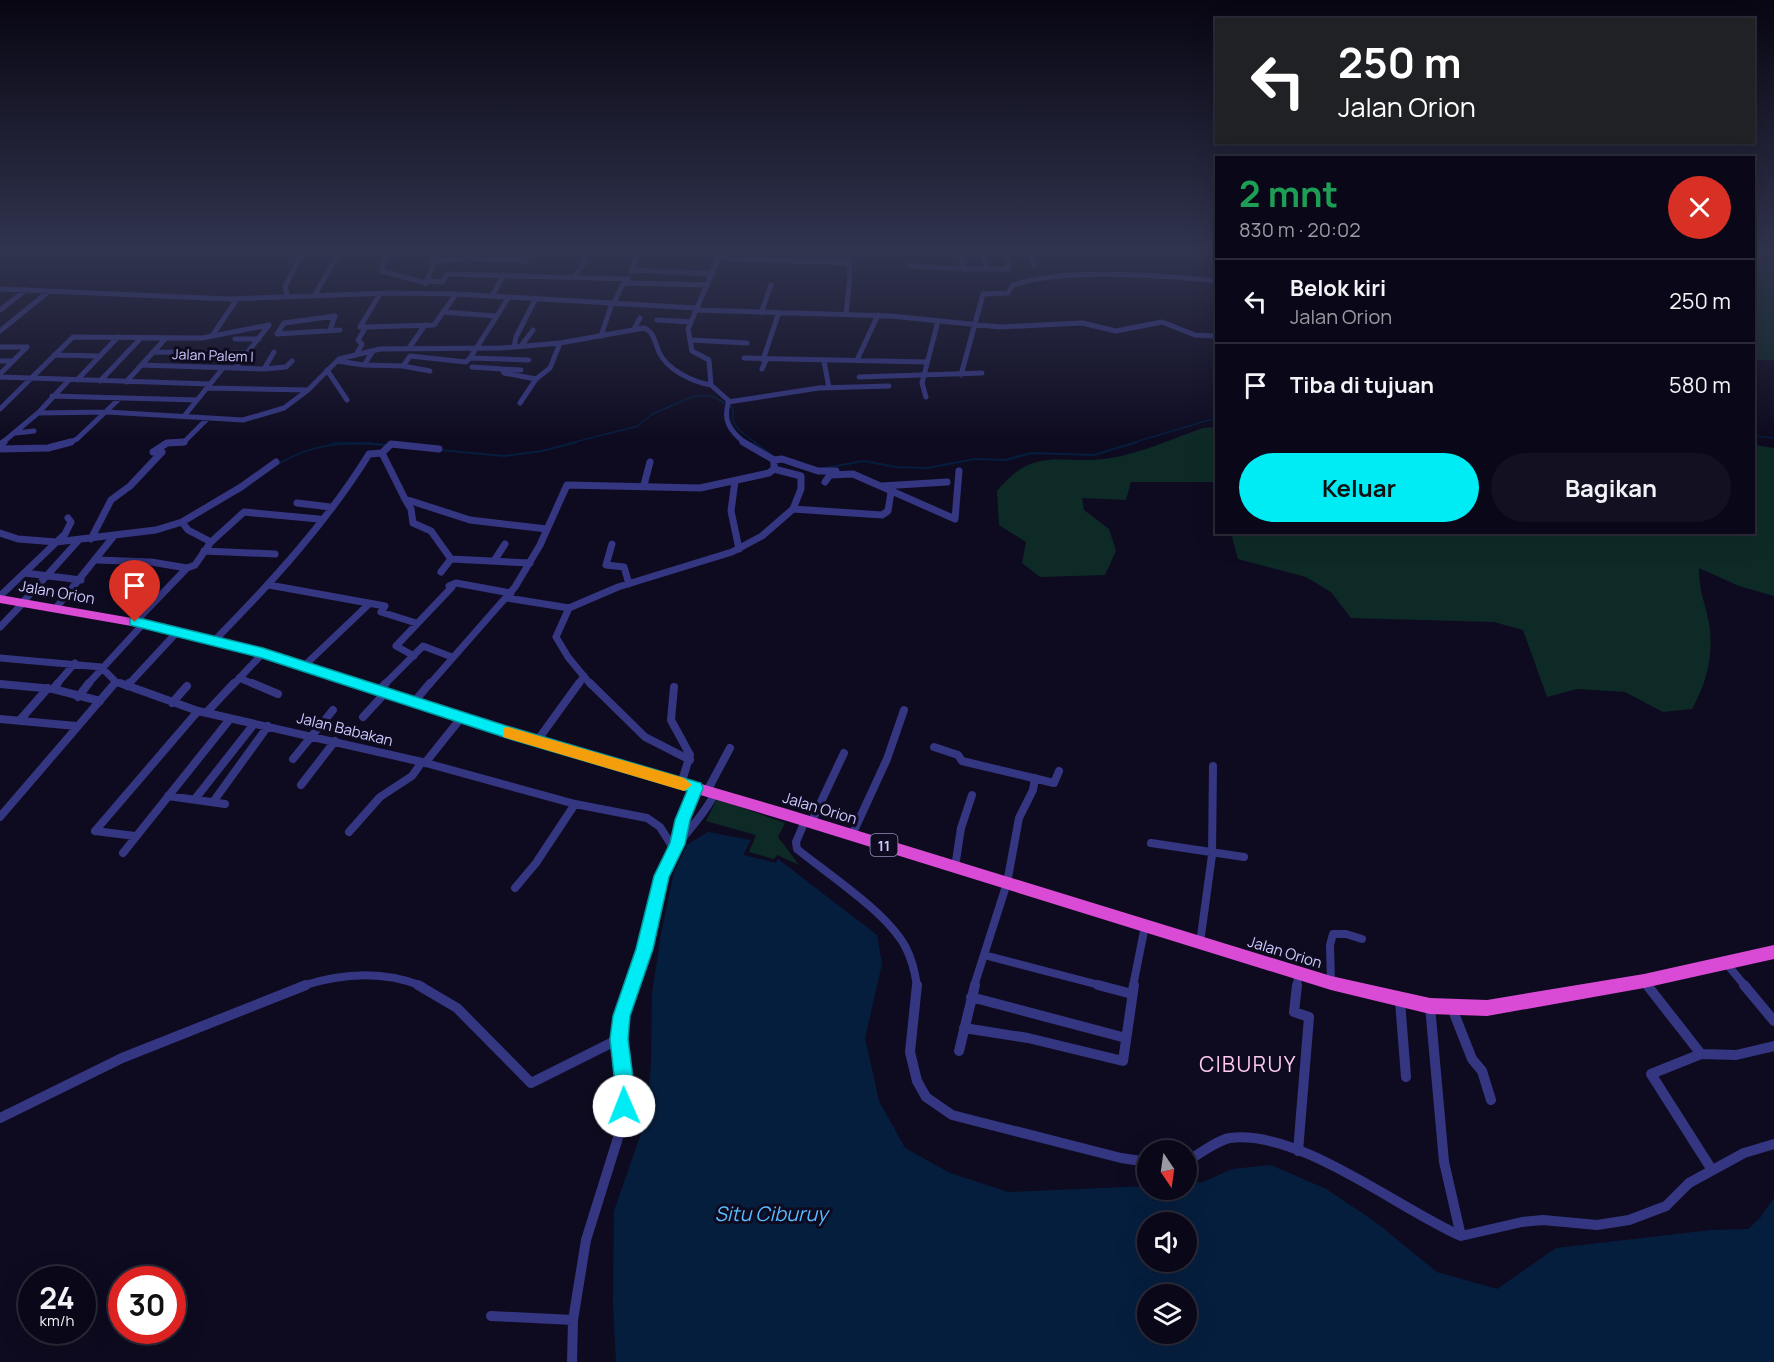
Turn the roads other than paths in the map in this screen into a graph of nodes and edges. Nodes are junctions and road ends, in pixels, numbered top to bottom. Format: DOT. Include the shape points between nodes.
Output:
graph roads {
  1 [pos="442,312"];
  2 [pos="779,312"];
  3 [pos="20,313"];
  4 [pos="228,313"];
  5 [pos="369,313"];
  6 [pos="450,313"];
  7 [pos="498,313"];
  8 [pos="529,313"];
  9 [pos="610,313"];
  10 [pos="661,313"];
  11 [pos="695,313"];
  12 [pos="754,313"];
  13 [pos="761,313"];
  14 [pos="769,313"];
  15 [pos="798,313"];
  16 [pos="977,313"];
  17 [pos="846,314"];
  18 [pos="878,315"];
  19 [pos="496,316"];
  20 [pos="640,318"];
  21 [pos="657,320"];
  22 [pos="938,321"];
  23 [pos="691,322"];
  24 [pos="3,325"];
  25 [pos="425,325"];
  26 [pos="974,325"];
  27 [pos="268,327"];
  28 [pos="280,327"];
  29 [pos="366,327"];
  30 [pos="634,329"];
  31 [pos="330,330"];
  32 [pos="340,330"];
  33 [pos="533,330"];
  34 [pos="0,331"];
  35 [pos="650,331"];
  36 [pos="212,336"];
  37 [pos="601,336"];
  38 [pos="1215,336"];
  39 [pos="118,337"];
  40 [pos="141,338"];
  41 [pos="202,338"];
  42 [pos="165,339"];
  43 [pos="235,339"];
  44 [pos="259,339"];
  45 [pos="691,340"];
  46 [pos="560,343"];
  47 [pos="747,343"];
  48 [pos="521,346"];
  49 [pos="0,347"];
  50 [pos="514,347"];
  51 [pos="409,348"];
  52 [pos="477,349"];
  53 [pos="373,351"];
  54 [pos="153,352"];
  55 [pos="190,352"];
  56 [pos="274,352"];
  57 [pos="247,353"];
  58 [pos="54,355"];
  59 [pos="356,355"];
  60 [pos="99,356"];
  61 [pos="470,358"];
  62 [pos="744,358"];
  63 [pos="518,359"];
  64 [pos="529,360"];
  65 [pos="764,360"];
  66 [pos="857,360"];
  67 [pos="0,361"];
  68 [pos="13,361"];
  69 [pos="292,361"];
  70 [pos="335,361"];
  71 [pos="824,361"];
  72 [pos="927,362"];
  73 [pos="364,364"];
  74 [pos="141,365"];
  75 [pos="403,366"];
  76 [pos="472,367"];
  77 [pos="223,368"];
  78 [pos="235,368"];
  79 [pos="264,369"];
  80 [pos="502,369"];
  81 [pos="512,369"];
  82 [pos="762,369"];
  83 [pos="327,370"];
  84 [pos="521,370"];
  85 [pos="430,371"];
  86 [pos="982,373"];
  87 [pos="0,375"];
  88 [pos="961,375"];
  89 [pos="924,376"];
  90 [pos="859,377"];
  91 [pos="887,377"];
  92 [pos="30,378"];
  93 [pos="536,379"];
  94 [pos="69,380"];
  95 [pos="77,380"];
  96 [pos="101,381"];
  97 [pos="126,382"];
  98 [pos="711,385"];
  99 [pos="209,386"];
  100 [pos="829,388"];
  101 [pos="308,390"];
  102 [pos="52,396"];
  103 [pos="87,396"];
  104 [pos="926,397"];
  105 [pos="120,398"];
  106 [pos="198,400"];
  107 [pos="347,400"];
  108 [pos="520,403"];
  109 [pos="726,405"];
  110 [pos="0,409"];
  111 [pos="38,412"];
  112 [pos="107,412"];
  113 [pos="185,416"];
  114 [pos="208,418"];
  115 [pos="34,432"];
  116 [pos="14,434"];
  117 [pos="0,447"];
  118 [pos="439,448"];
  119 [pos="382,453"];
  120 [pos="774,460"];
  121 [pos="276,462"];
  122 [pos="650,462"];
  123 [pos="774,469"];
  124 [pos="959,471"];
  125 [pos="841,473"];
  126 [pos="735,481"];
  127 [pos="825,482"];
  128 [pos="947,482"];
  129 [pos="644,485"];
  130 [pos="880,486"];
  131 [pos="891,492"];
  132 [pos="405,499"];
  133 [pos="297,503"];
  134 [pos="330,507"];
  135 [pos="792,509"];
  136 [pos="68,518"];
  137 [pos="319,519"];
  138 [pos="182,523"];
  139 [pos="547,529"];
  140 [pos="0,533"];
  141 [pos="112,538"];
  142 [pos="91,539"];
  143 [pos="77,542"];
  144 [pos="211,542"];
  145 [pos="55,544"];
  146 [pos="505,544"];
  147 [pos="612,544"];
  148 [pos="739,549"];
  149 [pos="204,551"];
  150 [pos="275,554"];
  151 [pos="451,559"];
  152 [pos="97,560"];
  153 [pos="494,561"];
  154 [pos="530,563"];
  155 [pos="187,568"];
  156 [pos="441,572"];
  157 [pos="25,573"];
  158 [pos="48,576"];
  159 [pos="81,580"];
  160 [pos="629,584"];
  161 [pos="269,585"];
  162 [pos="509,596"];
  163 [pos="0,597"];
  164 [pos="23,603"];
  165 [pos="369,604"];
  166 [pos="56,608"];
  167 [pos="569,608"];
  168 [pos="139,623"];
  169 [pos="416,623"];
  170 [pos="0,627"];
  171 [pos="178,631"];
  172 [pos="215,640"];
  173 [pos="263,653"];
  174 [pos="414,656"];
  175 [pos="0,657"];
  176 [pos="452,657"];
  177 [pos="75,663"];
  178 [pos="104,665"];
  179 [pos="304,666"];
  180 [pos="584,676"];
  181 [pos="239,678"];
  182 [pos="116,682"];
  183 [pos="0,684"];
  184 [pos="128,685"];
  185 [pos="187,686"];
  186 [pos="674,687"];
  187 [pos="50,689"];
  188 [pos="382,691"];
  189 [pos="278,694"];
  190 [pos="78,697"];
  191 [pos="100,700"];
  192 [pos="173,702"];
  193 [pos="414,702"];
  194 [pos="333,710"];
  195 [pos="904,710"];
  196 [pos="206,711"];
  197 [pos="363,717"];
  198 [pos="461,718"];
  199 [pos="0,719"];
  200 [pos="230,719"];
  201 [pos="20,721"];
  202 [pos="254,724"];
  203 [pos="76,726"];
  204 [pos="268,726"];
  205 [pos="311,736"];
  206 [pos="335,741"];
  207 [pos="537,741"];
  208 [pos="934,747"];
  209 [pos="730,748"];
  210 [pos="844,753"];
  211 [pos="293,759"];
  212 [pos="690,760"];
  213 [pos="423,763"];
  214 [pos="1214,766"];
  215 [pos="1059,771"];
  216 [pos="1035,778"];
  217 [pos="681,784"];
  218 [pos="301,785"];
  219 [pos="706,791"];
  220 [pos="972,795"];
  221 [pos="168,796"];
  222 [pos="195,799"];
  223 [pos="213,802"];
  224 [pos="225,804"];
  225 [pos="575,804"];
  226 [pos="0,817"];
  227 [pos="808,822"];
  228 [pos="349,832"];
  229 [pos="852,835"];
  230 [pos="135,836"];
  231 [pos="1151,843"];
  232 [pos="676,846"];
  233 [pos="123,853"];
  234 [pos="1213,854"];
  235 [pos="1244,857"];
  236 [pos="955,867"];
  237 [pos="1007,883"];
  238 [pos="515,888"];
  239 [pos="1145,926"];
  240 [pos="1362,939"];
  241 [pos="1200,943"];
  242 [pos="1774,952"];
  243 [pos="984,955"];
  244 [pos="1726,963"];
  245 [pos="1298,973"];
  246 [pos="1644,981"];
  247 [pos="1331,983"];
  248 [pos="1132,994"];
  249 [pos="971,997"];
  250 [pos="1401,1001"];
  251 [pos="1430,1006"];
  252 [pos="1452,1008"];
  253 [pos="1774,1021"];
  254 [pos="964,1028"];
  255 [pos="1126,1038"];
  256 [pos="619,1039"];
  257 [pos="1774,1046"];
  258 [pos="959,1051"];
  259 [pos="1701,1054"];
  260 [pos="1406,1077"];
  261 [pos="1491,1100"];
  262 [pos="0,1118"];
  263 [pos="1774,1144"];
  264 [pos="1298,1151"];
  265 [pos="1197,1156"];
  266 [pos="1137,1160"];
  267 [pos="1713,1170"];
  268 [pos="1461,1236"];
  269 [pos="491,1316"];
  270 [pos="573,1320"];
  271 [pos="572,1362"];
  1 -- 25 [label="street" via="434,325"];
  2 -- 65 [label="street"];
  3 -- 24 [label="street"];
  4 -- 36 [label="street"];
  5 -- 29 [label="street" via="360,327"];
  6 -- 19 [label="street"];
  7 -- 19 [label="street"];
  8 -- 50 [label="street"];
  9 -- 37 [label="street"];
  10 -- 21 [label="street"];
  11 -- 23 [label="street"];
  12 -- 13 [label="street"];
  13 -- 14 [label="street"];
  15 -- 17 [label="street"];
  16 -- 26 [label="street"];
  17 -- 18 [label="street"];
  18 -- 22 [label="street"];
  18 -- 66 [label="street"];
  19 -- 52 [label="street"];
  20 -- 30 [label="street"];
  21 -- 23 [label="street"];
  21 -- 35 [label="street"];
  22 -- 26 [label="street"];
  22 -- 72 [label="street"];
  23 -- 45 [label="street"];
  24 -- 34 [label="street"];
  25 -- 29 [label="street"];
  25 -- 51 [label="street"];
  26 -- 38 [label="street" via="1082,323 1116,331 1162,322 1195,335"];
  26 -- 88 [label="street"];
  27 -- 28 [label="street"];
  27 -- 36 [label="street"];
  27 -- 44 [label="street"];
  28 -- 31 [label="street" via="277,335"];
  28 -- 31 [label="street" via="284,323 335,316"];
  29 -- 59 [label="street" via="358,340 362,344"];
  30 -- 35 [label="street"];
  30 -- 37 [label="street"];
  31 -- 32 [label="street"];
  33 -- 48 [label="street"];
  35 -- 98 [label="street" via="657,339 662,357 697,383"];
  36 -- 41 [label="street"];
  37 -- 46 [label="street"];
  39 -- 40 [label="street"];
  39 -- 58 [label="street" via="73,337"];
  39 -- 60 [label="street"];
  40 -- 42 [label="street"];
  40 -- 96 [label="street"];
  41 -- 42 [label="street"];
  41 -- 55 [label="street"];
  42 -- 54 [label="street"];
  43 -- 44 [label="street"];
  44 -- 57 [label="street"];
  45 -- 47 [label="street"];
  45 -- 98 [label="street" via="693,351 709,360"];
  46 -- 48 [label="street"];
  46 -- 93 [label="street" via="550,368"];
  48 -- 50 [label="street"];
  49 -- 68 [label="street" via="27,347"];
  50 -- 52 [label="street"];
  51 -- 52 [label="street"];
  51 -- 53 [label="street"];
  52 -- 61 [label="street"];
  53 -- 59 [label="street"];
  53 -- 73 [label="street"];
  54 -- 55 [label="street"];
  54 -- 74 [label="street"];
  55 -- 57 [label="street"];
  56 -- 79 [label="street"];
  57 -- 78 [label="street"];
  58 -- 60 [label="street"];
  58 -- 92 [label="street"];
  59 -- 70 [label="street"];
  60 -- 95 [label="street"];
  61 -- 63 [label="street"];
  61 -- 75 [label="street" via="466,362 410,356"];
  62 -- 65 [label="street"];
  63 -- 64 [label="street"];
  63 -- 81 [label="street"];
  65 -- 71 [label="street"];
  65 -- 82 [label="street"];
  66 -- 71 [label="street"];
  66 -- 72 [label="street"];
  67 -- 68 [label="street"];
  68 -- 87 [label="street"];
  69 -- 79 [label="street, Jalan Palem I" via="285,367"];
  70 -- 73 [label="street"];
  70 -- 83 [label="street"];
  71 -- 100 [label="street"];
  72 -- 89 [label="street"];
  73 -- 75 [label="street"];
  74 -- 77 [label="street, Jalan Palem I"];
  74 -- 97 [label="street"];
  75 -- 85 [label="street"];
  76 -- 80 [label="street"];
  77 -- 78 [label="street, Jalan Palem I"];
  77 -- 99 [label="street"];
  78 -- 79 [label="street, Jalan Palem I"];
  80 -- 81 [label="street"];
  80 -- 93 [label="street" via="504,373"];
  81 -- 84 [label="street"];
  83 -- 101 [label="street"];
  83 -- 107 [label="street"];
  86 -- 88 [label="street"];
  87 -- 92 [label="street"];
  88 -- 89 [label="street"];
  89 -- 91 [label="street"];
  89 -- 104 [label="street"];
  90 -- 91 [label="street"];
  91 -- 100 [label="street" via="889,389"];
  92 -- 94 [label="street"];
  92 -- 110 [label="street"];
  93 -- 108 [label="street"];
  94 -- 95 [label="street"];
  94 -- 102 [label="street"];
  95 -- 96 [label="street"];
  96 -- 97 [label="street"];
  96 -- 103 [label="street"];
  97 -- 99 [label="street"];
  98 -- 109 [label="street"];
  99 -- 101 [label="street"];
  99 -- 106 [label="street"];
  100 -- 109 [label="street"];
  101 -- 114 [label="street" via="284,408 265,415 240,420"];
  102 -- 103 [label="street"];
  102 -- 111 [label="street"];
  103 -- 105 [label="street"];
  105 -- 106 [label="street"];
  105 -- 112 [label="street"];
  106 -- 113 [label="street"];
  109 -- 120 [label="street" via="725,425"];
  111 -- 112 [label="street"];
  111 -- 116 [label="street"];
  112 -- 113 [label="street"];
  112 -- 117 [label="street" via="77,439 62,446"];
  113 -- 114 [label="street"];
  114 -- 142 [label="street" via="183,443 166,442 153,452 162,452 111,500"];
  115 -- 116 [label="street"];
  116 -- 117 [label="street"];
  118 -- 119 [label="street" via="390,446"];
  119 -- 132 [label="street"];
  119 -- 134 [label="street" via="369,454"];
  120 -- 123 [label="street"];
  120 -- 125 [label="street"];
  121 -- 138 [label="street"];
  122 -- 129 [label="street"];
  123 -- 126 [label="street"];
  123 -- 135 [label="street" via="801,476 801,489"];
  124 -- 131 [label="street" via="956,519"];
  125 -- 127 [label="street" via="827,476"];
  125 -- 130 [label="street"];
  126 -- 129 [label="street" via="700,488"];
  126 -- 148 [label="street" via="731,511"];
  128 -- 130 [label="street"];
  129 -- 139 [label="street" via="572,483 565,487"];
  130 -- 131 [label="street"];
  131 -- 135 [label="street" via="888,511 882,515"];
  132 -- 139 [label="street" via="470,520"];
  132 -- 151 [label="street" via="413,523 431,531"];
  133 -- 134 [label="street"];
  134 -- 137 [label="street"];
  135 -- 148 [label="street" via="762,536"];
  136 -- 145 [label="street" via="70,527"];
  137 -- 144 [label="street" via="246,511"];
  137 -- 161 [label="street"];
  138 -- 141 [label="street"];
  138 -- 144 [label="street"];
  139 -- 154 [label="street"];
  140 -- 145 [label="street"];
  141 -- 142 [label="street"];
  141 -- 152 [label="street"];
  142 -- 143 [label="street"];
  143 -- 145 [label="street"];
  143 -- 158 [label="street"];
  144 -- 149 [label="street"];
  145 -- 157 [label="street"];
  146 -- 153 [label="street"];
  147 -- 160 [label="street" via="606,565 624,567"];
  148 -- 160 [label="street"];
  149 -- 150 [label="street"];
  149 -- 155 [label="street" via="195,565"];
  151 -- 153 [label="street"];
  151 -- 156 [label="street"];
  152 -- 155 [label="street"];
  152 -- 159 [label="street"];
  153 -- 154 [label="street"];
  154 -- 162 [label="street"];
  155 -- 168 [label="street"];
  157 -- 158 [label="street"];
  157 -- 163 [label="street"];
  158 -- 159 [label="street"];
  158 -- 164 [label="street"];
  159 -- 166 [label="street"];
  160 -- 167 [label="street"];
  161 -- 165 [label="street"];
  161 -- 172 [label="street"];
  162 -- 167 [label="street"];
  162 -- 169 [label="street" via="456,583"];
  162 -- 176 [label="street"];
  163 -- 164 [label="highway, Jalan Orion / 11"];
  164 -- 166 [label="highway, Jalan Orion / 11"];
  164 -- 170 [label="street"];
  165 -- 169 [label="street" via="385,606 381,612"];
  165 -- 179 [label="street"];
  166 -- 168 [label="highway, Jalan Orion / 11"];
  167 -- 180 [label="street" via="556,640"];
  168 -- 171 [label="highway, Jalan Orion / 11"];
  168 -- 178 [label="street"];
  169 -- 174 [label="street" via="396,646"];
  171 -- 172 [label="highway, Jalan Orion / 11"];
  171 -- 184 [label="street"];
  172 -- 173 [label="highway, Jalan Orion / 11"];
  173 -- 179 [label="highway, Jalan Orion / 11"];
  173 -- 181 [label="street"];
  174 -- 176 [label="street" via="423,646"];
  174 -- 188 [label="street"];
  175 -- 177 [label="street"];
  176 -- 193 [label="street"];
  177 -- 178 [label="street"];
  177 -- 187 [label="street"];
  178 -- 182 [label="street, Jalan Babakan"];
  178 -- 190 [label="street"];
  179 -- 188 [label="highway, Jalan Orion / 11"];
  180 -- 207 [label="street"];
  180 -- 212 [label="street" via="643,736"];
  181 -- 189 [label="street"];
  181 -- 196 [label="street"];
  182 -- 184 [label="street, Jalan Babakan"];
  182 -- 191 [label="street"];
  183 -- 187 [label="street"];
  184 -- 192 [label="street, Jalan Babakan"];
  185 -- 192 [label="street"];
  186 -- 212 [label="street" via="671,721"];
  187 -- 190 [label="street"];
  187 -- 201 [label="street"];
  188 -- 193 [label="highway, Jalan Orion / 11"];
  188 -- 197 [label="street"];
  190 -- 191 [label="street"];
  191 -- 203 [label="street"];
  192 -- 196 [label="street, Jalan Babakan"];
  193 -- 198 [label="highway, Jalan Orion / 11"];
  194 -- 205 [label="street"];
  195 -- 229 [label="street" via="887,759"];
  196 -- 200 [label="street, Jalan Babakan"];
  196 -- 230 [label="street" via="95,831"];
  198 -- 207 [label="highway, Jalan Orion / 11"];
  198 -- 213 [label="street"];
  199 -- 201 [label="street"];
  200 -- 202 [label="street, Jalan Babakan"];
  200 -- 221 [label="street"];
  201 -- 203 [label="street"];
  202 -- 204 [label="street, Jalan Babakan"];
  202 -- 222 [label="street"];
  203 -- 226 [label="street"];
  204 -- 205 [label="street, Jalan Babakan"];
  204 -- 223 [label="street"];
  205 -- 206 [label="street, Jalan Babakan"];
  205 -- 211 [label="street"];
  206 -- 213 [label="street, Jalan Babakan"];
  206 -- 218 [label="street"];
  207 -- 217 [label="highway, Jalan Orion / 11"];
  208 -- 216 [label="street" via="958,755 962,761"];
  209 -- 219 [label="street"];
  210 -- 227 [label="street"];
  212 -- 217 [label="street"];
  213 -- 225 [label="street, Jalan Babakan"];
  213 -- 228 [label="street" via="412,776 380,798"];
  214 -- 234 [label="street" via="1210,785"];
  215 -- 216 [label="street" via="1056,782"];
  216 -- 237 [label="street" via="1019,818"];
  217 -- 219 [label="highway, Jalan Orion / 11"];
  219 -- 227 [label="highway, Jalan Orion / 11"];
  219 -- 232 [label="street" via="683,820"];
  219 -- 232 [label="street" via="702,817"];
  220 -- 236 [label="street" via="961,828"];
  221 -- 222 [label="street"];
  221 -- 230 [label="street"];
  222 -- 223 [label="street"];
  223 -- 224 [label="street"];
  225 -- 232 [label="street, Jalan Babakan" via="651,819"];
  225 -- 238 [label="street"];
  227 -- 229 [label="highway, Jalan Orion / 11"];
  227 -- 266 [label="street" via="796,842 797,849 888,923 905,946 918,992 910,1052 917,1082 926,1097 952,1115"];
  229 -- 236 [label="highway, Jalan Orion / 11"];
  230 -- 233 [label="street"];
  231 -- 234 [label="street"];
  232 -- 256 [label="street" via="662,876 644,949 621,1016"];
  234 -- 235 [label="street"];
  234 -- 241 [label="street"];
  236 -- 237 [label="highway, Jalan Orion / 11"];
  237 -- 239 [label="highway, Jalan Orion / 11"];
  237 -- 243 [label="street"];
  239 -- 241 [label="highway, Jalan Orion / 11"];
  239 -- 248 [label="street"];
  240 -- 247 [label="street" via="1333,934"];
  241 -- 245 [label="highway, Jalan Orion / 11"];
  242 -- 244 [label="highway, Jalan Orion / 11"];
  243 -- 248 [label="street"];
  243 -- 249 [label="street"];
  244 -- 246 [label="highway, Jalan Orion / 11"];
  244 -- 253 [label="street"];
  245 -- 247 [label="highway, Jalan Orion / 11"];
  245 -- 264 [label="street" via="1294,1012 1309,1017"];
  246 -- 252 [label="highway, Jalan Orion / 11" via="1487,1008"];
  246 -- 259 [label="street"];
  247 -- 250 [label="highway, Jalan Orion / 11"];
  248 -- 255 [label="street"];
  249 -- 254 [label="street"];
  249 -- 255 [label="street"];
  250 -- 251 [label="highway, Jalan Orion / 11"];
  250 -- 260 [label="street"];
  251 -- 252 [label="highway, Jalan Orion / 11"];
  251 -- 268 [label="street" via="1444,1162"];
  252 -- 261 [label="street" via="1472,1059 1482,1071"];
  254 -- 255 [label="street" via="1028,1038 1123,1061"];
  254 -- 258 [label="street"];
  256 -- 262 [label="street" via="531,1083 434,991 391,977 342,977 287,992 146,1046"];
  256 -- 270 [label="street" via="625,1086 622,1125 586,1239"];
  257 -- 259 [label="street" via="1736,1055"];
  259 -- 267 [label="street" via="1651,1074"];
  263 -- 267 [label="street" via="1744,1153"];
  264 -- 265 [label="street" via="1269,1140 1229,1138"];
  264 -- 268 [label="street"];
  267 -- 268 [label="street" via="1689,1183 1666,1206 1629,1221 1597,1225 1542,1220"];
  269 -- 270 [label="street"];
  270 -- 271 [label="street"];
}
